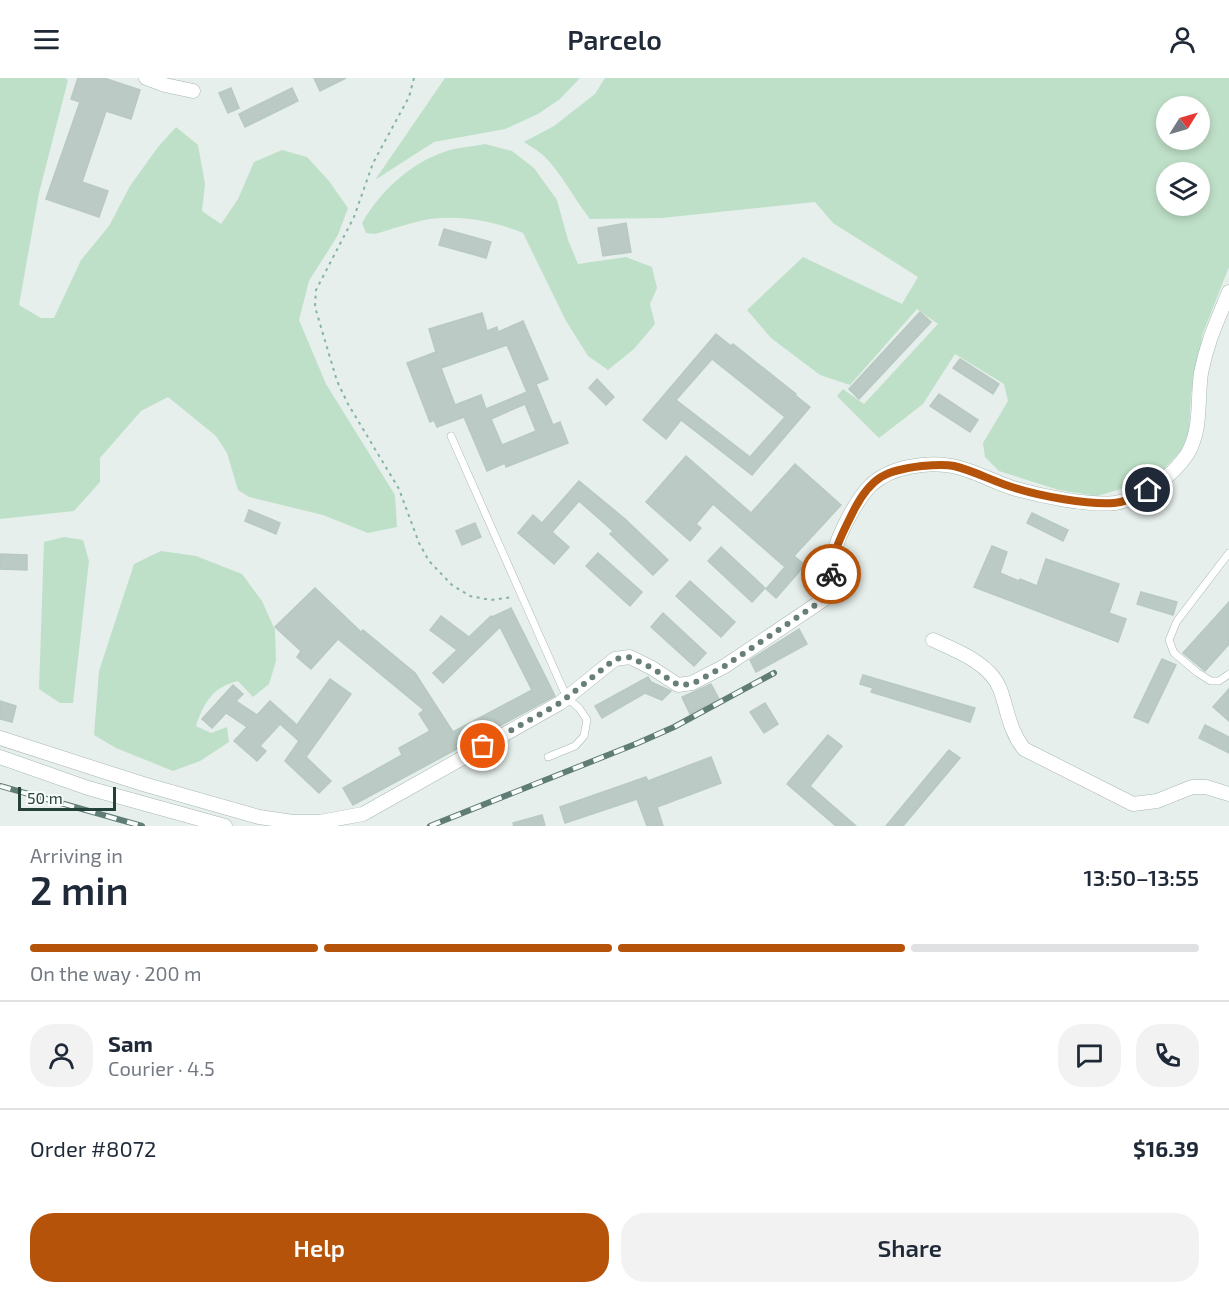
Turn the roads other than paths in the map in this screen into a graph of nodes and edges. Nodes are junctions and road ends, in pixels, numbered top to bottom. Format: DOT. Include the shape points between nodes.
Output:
graph roads {
  1 [pos="146,78"];
  2 [pos="193,91"];
  3 [pos="1229,292"];
  4 [pos="451,436"];
  5 [pos="1229,553"];
  6 [pos="933,640"];
  7 [pos="1229,674"];
  8 [pos="567,698"];
  9 [pos="0,738"];
  10 [pos="0,757"];
  11 [pos="548,757"];
  12 [pos="1229,794"];
  13 [pos="225,826"];
  1 -- 2 [label="street"];
  3 -- 8 [label="street" via="1207,342 1195,438 1174,470 1148,490 1115,503 1094,502 1017,489 954,466 897,469 870,485 860,499 837,542 830,585 823,600 797,619 692,684 678,685 630,657 615,659"];
  4 -- 8 [label="lane"];
  5 -- 7 [label="lane" via="1177,621 1169,640 1174,653 1211,681"];
  6 -- 12 [label="street" via="985,669 999,687 1014,736 1024,749 1133,804 1157,801 1192,787"];
  8 -- 9 [label="street" via="363,814 320,822 258,818"];
  8 -- 11 [label="lane" via="587,720 584,736 575,746"];
  10 -- 13 [label="street" via="88,788"];
}
